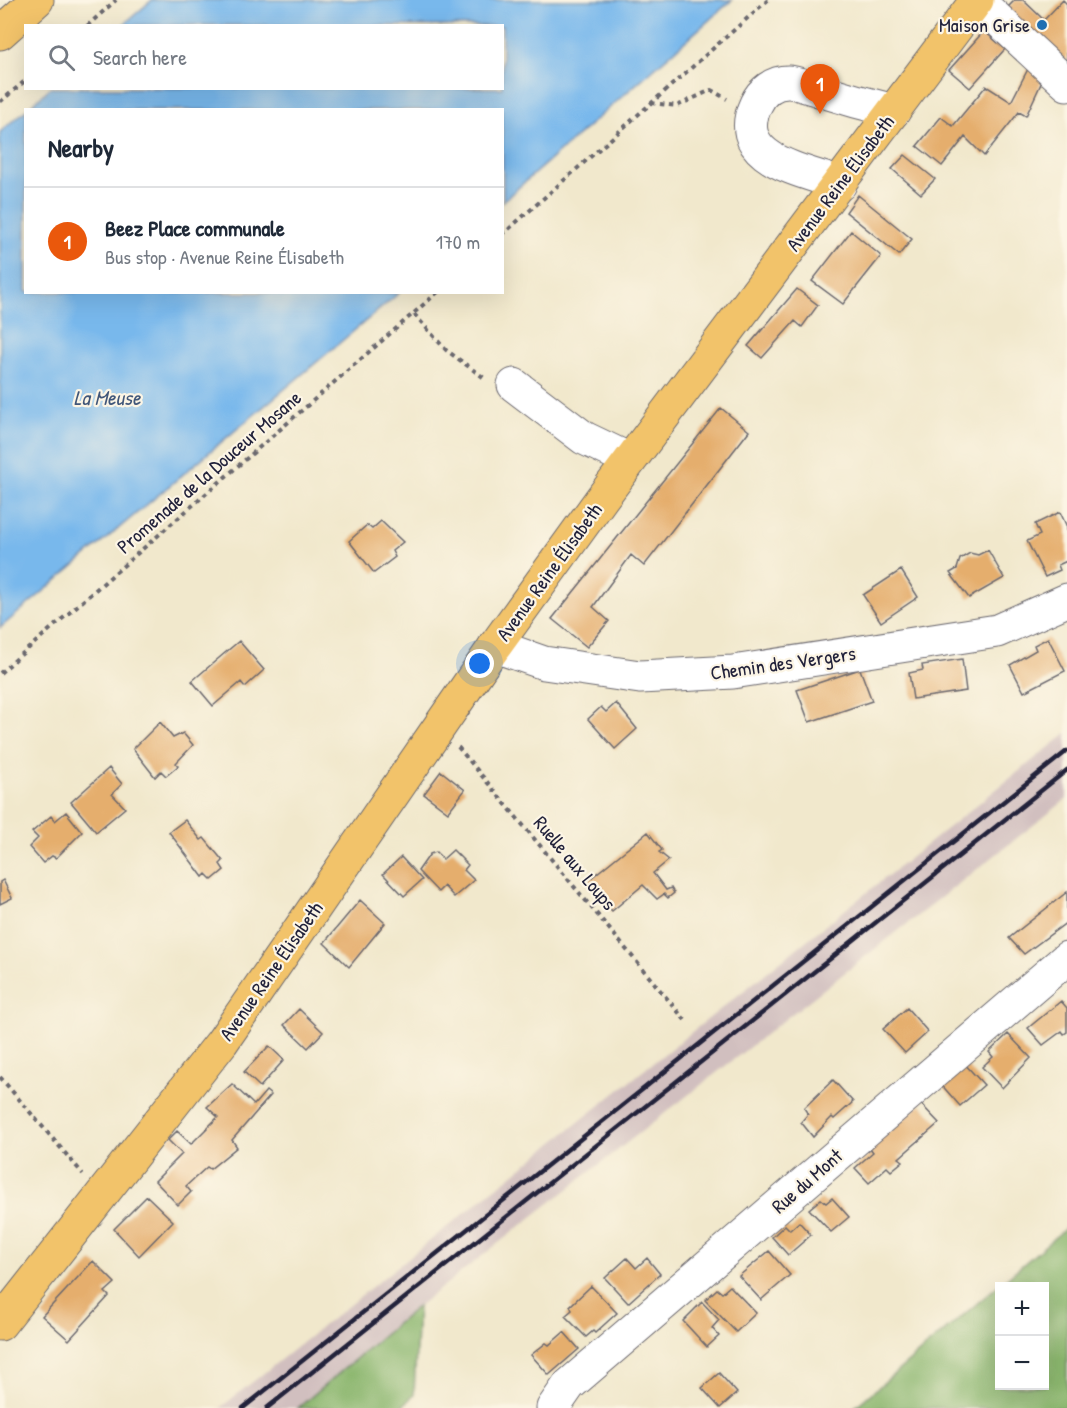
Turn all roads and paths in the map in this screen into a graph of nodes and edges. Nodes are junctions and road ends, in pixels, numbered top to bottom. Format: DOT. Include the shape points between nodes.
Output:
graph roads {
  1 [pos="37,0"];
  2 [pos="116,0"];
  3 [pos="768,0"];
  4 [pos="977,0"];
  5 [pos="89,24"];
  6 [pos="0,33"];
  7 [pos="24,82"];
  8 [pos="1067,84"];
  9 [pos="0,102"];
  10 [pos="651,103"];
  11 [pos="894,111"];
  12 [pos="752,112"];
  13 [pos="840,184"];
  14 [pos="504,233"];
  15 [pos="436,294"];
  16 [pos="414,314"];
  17 [pos="514,385"];
  18 [pos="630,460"];
  19 [pos="1067,600"];
  20 [pos="495,646"];
  21 [pos="0,673"];
  22 [pos="441,725"];
  23 [pos="1067,958"];
  24 [pos="685,1020"];
  25 [pos="0,1077"];
  26 [pos="101,1196"];
  27 [pos="0,1324"];
  28 [pos="553,1408"];
  1 -- 6 [label="main road"];
  2 -- 5 [label="path"];
  3 -- 10 [label="path"];
  4 -- 8 [label="street"];
  4 -- 11 [label="main road, Avenue Reine Élisabeth"];
  7 -- 9 [label="path"];
  10 -- 12 [label="path" via="677,106 711,90"];
  10 -- 14 [label="path"];
  11 -- 12 [label="street" via="789,82 770,86 758,98"];
  11 -- 13 [label="main road, Avenue Reine Élisabeth"];
  12 -- 13 [label="street" via="750,138 760,151 776,161"];
  13 -- 18 [label="main road, Avenue Reine Élisabeth"];
  15 -- 16 [label="path, Promenade de la Douceur Mosane"];
  16 -- 17 [label="path" via="446,350 487,381"];
  16 -- 21 [label="path, Promenade de la Douceur Mosane"];
  17 -- 18 [label="street" via="584,438"];
  18 -- 20 [label="main road, Avenue Reine Élisabeth"];
  19 -- 20 [label="street, Chemin des Vergers" via="997,631 733,672 640,677 544,663"];
  20 -- 22 [label="main road, Avenue Reine Élisabeth"];
  22 -- 24 [label="path, Ruelle aux Loups"];
  22 -- 26 [label="main road, Avenue Reine Élisabeth" via="269,977"];
  23 -- 28 [label="street, Rue du Mont" via="569,1385"];
  25 -- 26 [label="path"];
  26 -- 27 [label="main road, Avenue Reine Élisabeth"];
}
